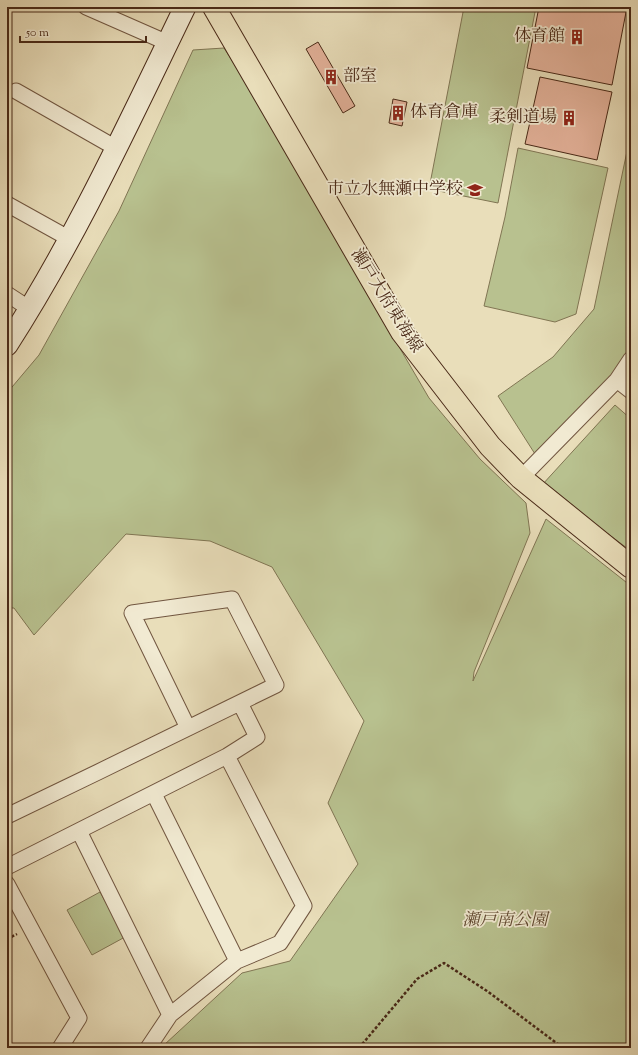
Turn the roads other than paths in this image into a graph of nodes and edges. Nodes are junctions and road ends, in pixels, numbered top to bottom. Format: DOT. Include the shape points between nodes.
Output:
graph roads {
  1 [pos="86,7"];
  2 [pos="185,7"];
  3 [pos="214,7"];
  4 [pos="168,43"];
  5 [pos="16,91"];
  6 [pos="116,148"];
  7 [pos="7,204"];
  8 [pos="70,239"];
  9 [pos="7,294"];
  10 [pos="30,309"];
  11 [pos="7,345"];
  12 [pos="631,359"];
  13 [pos="617,380"];
  14 [pos="631,391"];
  15 [pos="521,478"];
  16 [pos="631,568"];
  17 [pos="240,703"];
  18 [pos="188,728"];
  19 [pos="227,756"];
  20 [pos="154,794"];
  21 [pos="7,816"];
  22 [pos="78,831"];
  23 [pos="7,867"];
  24 [pos="7,884"];
  25 [pos="237,961"];
  26 [pos="170,1015"];
  27 [pos="60,1048"];
  28 [pos="148,1048"];
  1 -- 4 [label="street"];
  2 -- 4 [label="street"];
  3 -- 15 [label="main road, 瀬戸大府東海線" via="402,332 490,446"];
  4 -- 6 [label="street"];
  5 -- 6 [label="street"];
  6 -- 8 [label="street"];
  7 -- 8 [label="street"];
  8 -- 10 [label="street"];
  9 -- 10 [label="street"];
  10 -- 11 [label="street"];
  12 -- 13 [label="street"];
  13 -- 14 [label="street"];
  13 -- 15 [label="street"];
  15 -- 16 [label="main road, 瀬戸大府東海線"];
  17 -- 18 [label="street"];
  17 -- 18 [label="street" via="276,685 232,599 132,613"];
  17 -- 19 [label="street" via="256,737"];
  18 -- 21 [label="street"];
  19 -- 20 [label="street"];
  19 -- 25 [label="street" via="304,906 280,943"];
  20 -- 22 [label="street"];
  20 -- 25 [label="street"];
  22 -- 23 [label="street"];
  22 -- 26 [label="street"];
  24 -- 27 [label="street" via="79,1018"];
  25 -- 26 [label="street"];
  26 -- 28 [label="street"];
}
